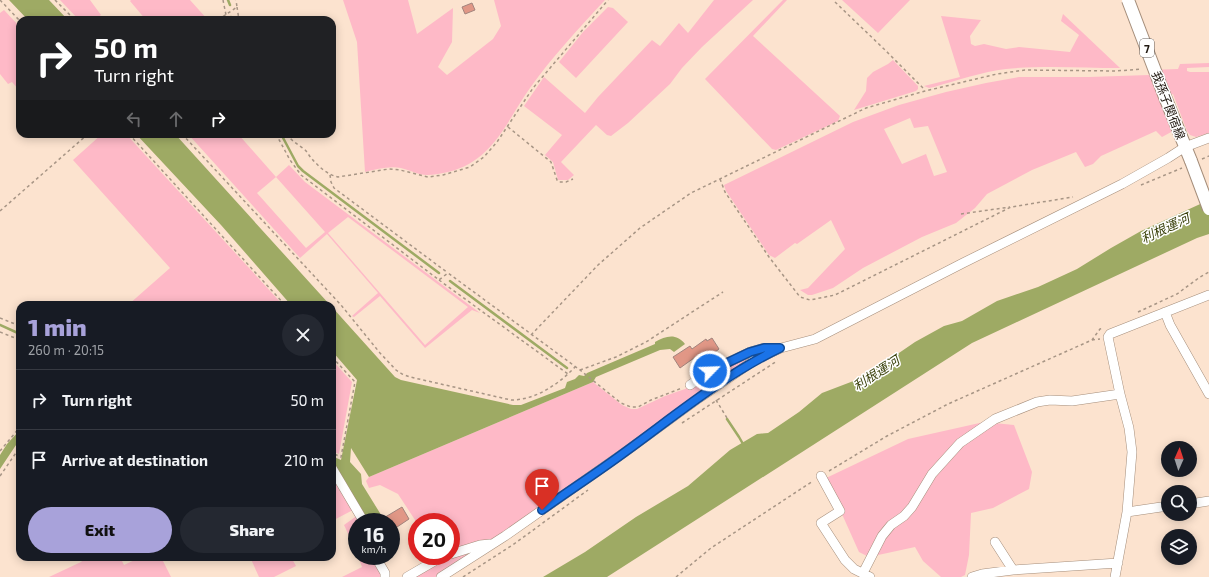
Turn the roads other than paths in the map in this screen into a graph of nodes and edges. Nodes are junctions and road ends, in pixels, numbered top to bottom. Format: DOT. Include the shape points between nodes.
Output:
graph roads {
  1 [pos="1128,0"];
  2 [pos="1209,138"];
  3 [pos="1185,147"];
  4 [pos="1209,209"];
  5 [pos="1209,295"];
  6 [pos="1165,312"];
  7 [pos="780,348"];
  8 [pos="690,385"];
  9 [pos="1120,394"];
  10 [pos="1209,394"];
  11 [pos="336,475"];
  12 [pos="821,476"];
  13 [pos="1209,501"];
  14 [pos="1197,503"];
  15 [pos="1161,507"];
  16 [pos="1127,512"];
  17 [pos="359,513"];
  18 [pos="995,542"];
  19 [pos="492,544"];
  20 [pos="460,551"];
  21 [pos="1118,563"];
  22 [pos="381,565"];
  23 [pos="427,565"];
  24 [pos="1013,570"];
  25 [pos="867,575"];
  26 [pos="385,577"];
  27 [pos="407,577"];
  28 [pos="440,577"];
  29 [pos="972,577"];
  30 [pos="1115,577"];
  1 -- 3 [label="main road, 我孫子関宿線 / 7, bridge"];
  2 -- 3 [label="street"];
  3 -- 4 [label="main road, 我孫子関宿線 / 7, bridge"];
  3 -- 7 [label="street" via="1122,184 815,339"];
  5 -- 6 [label="street"];
  6 -- 9 [label="street" via="1108,335"];
  6 -- 10 [label="street" via="1170,326"];
  7 -- 8 [label="street" via="764,348 750,352 710,371"];
  7 -- 19 [label="street" via="756,360 720,384"];
  9 -- 16 [label="street" via="1132,452"];
  9 -- 25 [label="street" via="1072,401 1037,402 995,419 960,443 932,474 912,507 882,536"];
  11 -- 17 [label="street"];
  12 -- 25 [label="street" via="840,511 821,523 845,560 854,569"];
  13 -- 14 [label="street"];
  15 -- 16 [label="street"];
  16 -- 21 [label="street"];
  18 -- 24 [label="street"];
  19 -- 20 [label="street"];
  19 -- 28 [label="street"];
  21 -- 24 [label="street"];
  21 -- 30 [label="street"];
  22 -- 26 [label="street"];
  23 -- 27 [label="street"];
  24 -- 29 [label="street"];
}
